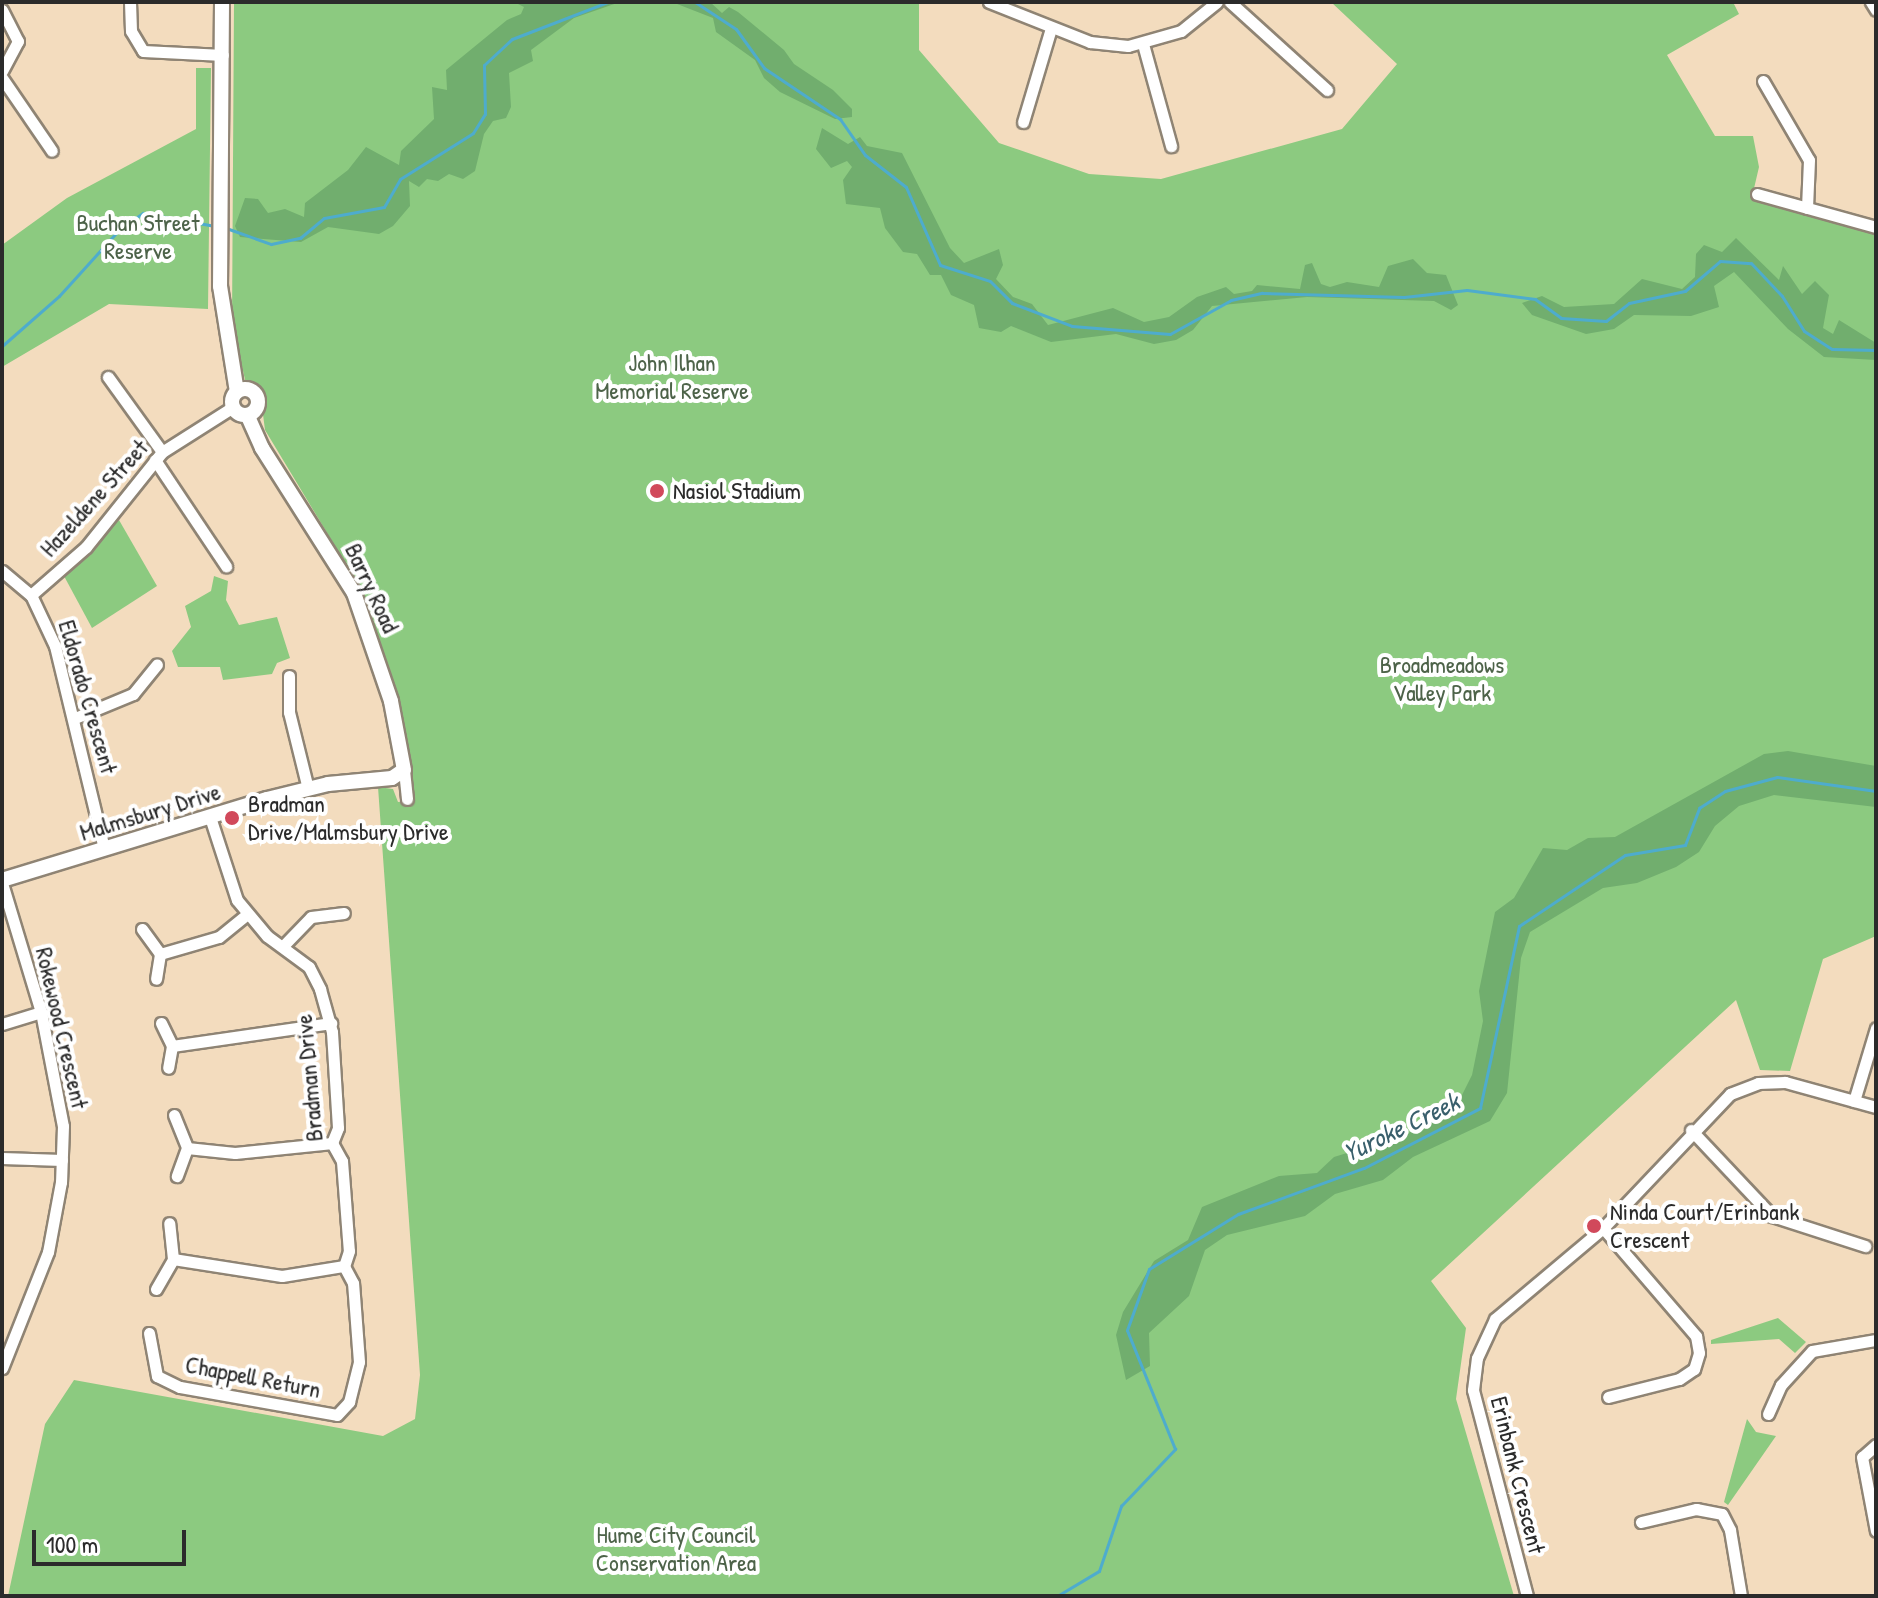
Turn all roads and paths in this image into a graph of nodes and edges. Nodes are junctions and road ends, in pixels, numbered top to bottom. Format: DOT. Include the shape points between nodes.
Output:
graph roads {
  1 [pos="130,2"];
  2 [pos="224,2"];
  3 [pos="989,2"];
  4 [pos="1217,2"];
  5 [pos="1230,2"];
  6 [pos="1871,2"];
  7 [pos="1004,5"];
  8 [pos="2,10"];
  9 [pos="1876,10"];
  10 [pos="1051,28"];
  11 [pos="1143,44"];
  12 [pos="223,55"];
  13 [pos="2,71"];
  14 [pos="2,78"];
  15 [pos="1763,81"];
  16 [pos="1327,90"];
  17 [pos="1023,122"];
  18 [pos="1171,146"];
  19 [pos="52,151"];
  20 [pos="1757,194"];
  21 [pos="1807,208"];
  22 [pos="1876,227"];
  23 [pos="108,377"];
  24 [pos="235,400"];
  25 [pos="247,415"];
  26 [pos="158,456"];
  27 [pos="226,566"];
  28 [pos="2,571"];
  29 [pos="31,595"];
  30 [pos="157,664"];
  31 [pos="289,676"];
  32 [pos="75,718"];
  33 [pos="404,770"];
  34 [pos="308,789"];
  35 [pos="407,799"];
  36 [pos="210,817"];
  37 [pos="104,849"];
  38 [pos="2,881"];
  39 [pos="344,912"];
  40 [pos="247,914"];
  41 [pos="142,929"];
  42 [pos="283,946"];
  43 [pos="160,954"];
  44 [pos="156,979"];
  45 [pos="41,1012"];
  46 [pos="161,1023"];
  47 [pos="331,1023"];
  48 [pos="2,1024"];
  49 [pos="1876,1028"];
  50 [pos="172,1046"];
  51 [pos="168,1068"];
  52 [pos="1854,1101"];
  53 [pos="1876,1107"];
  54 [pos="174,1115"];
  55 [pos="1691,1130"];
  56 [pos="332,1143"];
  57 [pos="187,1148"];
  58 [pos="2,1158"];
  59 [pos="62,1160"];
  60 [pos="177,1176"];
  61 [pos="169,1223"];
  62 [pos="1603,1228"];
  63 [pos="1865,1246"];
  64 [pos="173,1259"];
  65 [pos="344,1266"];
  66 [pos="156,1289"];
  67 [pos="149,1333"];
  68 [pos="1876,1340"];
  69 [pos="2,1368"];
  70 [pos="1608,1397"];
  71 [pos="342,1413"];
  72 [pos="1768,1414"];
  73 [pos="1876,1445"];
  74 [pos="1641,1522"];
  75 [pos="1876,1531"];
  76 [pos="1527,1596"];
  77 [pos="1741,1596"];
  1 -- 12 [label="street" via="131,31 143,51"];
  2 -- 12 [label="street"];
  3 -- 7 [label="street"];
  4 -- 11 [label="street" via="1181,31"];
  5 -- 16 [label="street"];
  6 -- 9 [label="street"];
  7 -- 10 [label="street"];
  8 -- 13 [label="street" via="18,41"];
  10 -- 11 [label="street" via="1090,42"];
  10 -- 17 [label="street"];
  11 -- 18 [label="street"];
  12 -- 24 [label="street" via="220,244 223,320"];
  14 -- 19 [label="street"];
  15 -- 21 [label="street" via="1809,160"];
  20 -- 21 [label="street"];
  21 -- 22 [label="street"];
  23 -- 26 [label="street"];
  24 -- 25 [label="street"];
  24 -- 25 [label="street, Barry Road" via="249,390 257,399"];
  24 -- 26 [label="street, Hazeldene Street"];
  25 -- 33 [label="street, Barry Road" via="262,448 354,593 391,701"];
  26 -- 27 [label="street"];
  26 -- 29 [label="street, Hazeldene Street" via="86,547"];
  28 -- 29 [label="street, Eldorado Crescent"];
  29 -- 32 [label="street, Eldorado Crescent" via="55,646"];
  30 -- 32 [label="street" via="133,694"];
  31 -- 34 [label="street" via="289,712"];
  32 -- 37 [label="street, Eldorado Crescent"];
  33 -- 34 [label="street, Malmsbury Drive" via="392,778"];
  33 -- 35 [label="street, Barry Road"];
  34 -- 36 [label="street, Malmsbury Drive"];
  36 -- 37 [label="street, Malmsbury Drive"];
  36 -- 40 [label="street, Bradman Drive" via="229,879"];
  37 -- 38 [label="street, Malmsbury Drive"];
  38 -- 45 [label="street, Rokewood Crescent"];
  39 -- 42 [label="street" via="311,917"];
  40 -- 42 [label="street, Bradman Drive"];
  40 -- 43 [label="street" via="219,937"];
  41 -- 43 [label="street"];
  42 -- 47 [label="street, Bradman Drive" via="312,971"];
  43 -- 44 [label="street"];
  45 -- 48 [label="street"];
  45 -- 59 [label="street, Rokewood Crescent" via="58,1088"];
  46 -- 50 [label="street"];
  47 -- 50 [label="street"];
  47 -- 56 [label="street, Bradman Drive" via="338,1128"];
  49 -- 52 [label="street"];
  50 -- 51 [label="street"];
  52 -- 53 [label="street, Erinbank Crescent"];
  52 -- 55 [label="street, Erinbank Crescent" via="1802,1085 1758,1083 1718,1102"];
  54 -- 57 [label="street"];
  55 -- 62 [label="street, Erinbank Crescent"];
  55 -- 63 [label="street" via="1772,1216"];
  56 -- 57 [label="street" via="235,1153"];
  56 -- 65 [label="street, Bradman Drive" via="342,1161 349,1251"];
  57 -- 60 [label="street"];
  58 -- 59 [label="street"];
  59 -- 69 [label="street, Rokewood Crescent" via="48,1252"];
  61 -- 64 [label="street"];
  62 -- 70 [label="street" via="1696,1336 1699,1353 1687,1375"];
  62 -- 76 [label="street, Erinbank Crescent" via="1505,1308 1487,1333 1474,1367 1475,1403"];
  64 -- 65 [label="street" via="282,1276"];
  64 -- 66 [label="street"];
  65 -- 71 [label="street, Bradman Drive" via="353,1283 359,1362"];
  67 -- 71 [label="street, Chappell Return" via="153,1379 205,1394"];
  68 -- 72 [label="street" via="1812,1351 1781,1385"];
  73 -- 75 [label="street" via="1862,1457"];
  74 -- 77 [label="street" via="1696,1509 1722,1514 1730,1530"];
}
